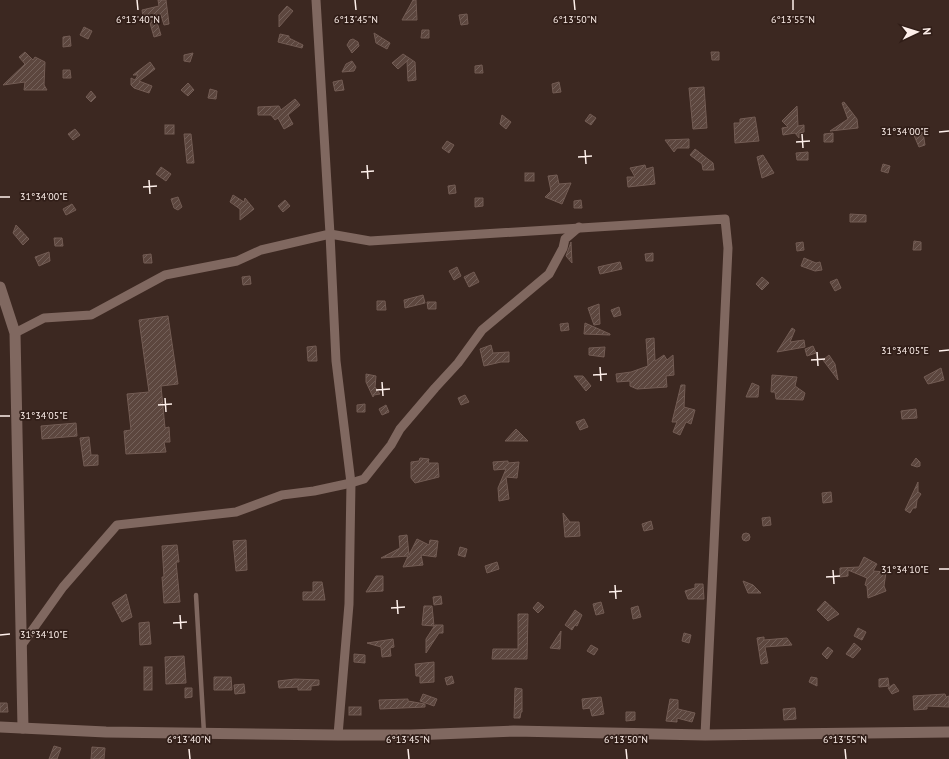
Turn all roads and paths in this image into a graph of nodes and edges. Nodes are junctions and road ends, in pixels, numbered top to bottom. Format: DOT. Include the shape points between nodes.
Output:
graph roads {
  1 [pos="316,0"];
  2 [pos="579,227"];
  3 [pos="330,234"];
  4 [pos="0,287"];
  5 [pos="2,303"];
  6 [pos="16,332"];
  7 [pos="351,483"];
  8 [pos="196,595"];
  9 [pos="21,646"];
  10 [pos="0,727"];
  11 [pos="24,728"];
  12 [pos="949,732"];
  13 [pos="204,733"];
  14 [pos="338,735"];
  15 [pos="705,735"];
  1 -- 3 [label="street"];
  2 -- 3 [label="street" via="370,241"];
  2 -- 7 [label="street" via="565,239 549,274 482,330 458,363 400,429 391,445 364,479"];
  2 -- 15 [label="street" via="725,219 728,248"];
  3 -- 6 [label="street" via="261,250 237,261 165,275 91,315 44,318"];
  3 -- 7 [label="street" via="336,361"];
  4 -- 5 [label="street" via="6,301"];
  5 -- 6 [label="street"];
  6 -- 9 [label="street"];
  7 -- 9 [label="street" via="282,494 236,512 117,525 63,587"];
  7 -- 14 [label="street" via="350,604"];
  8 -- 13 [label="lane"];
  9 -- 11 [label="street"];
  10 -- 11 [label="street"];
  11 -- 13 [label="street"];
  12 -- 15 [label="street"];
  13 -- 14 [label="street"];
  14 -- 15 [label="street" via="558,731"];
}
